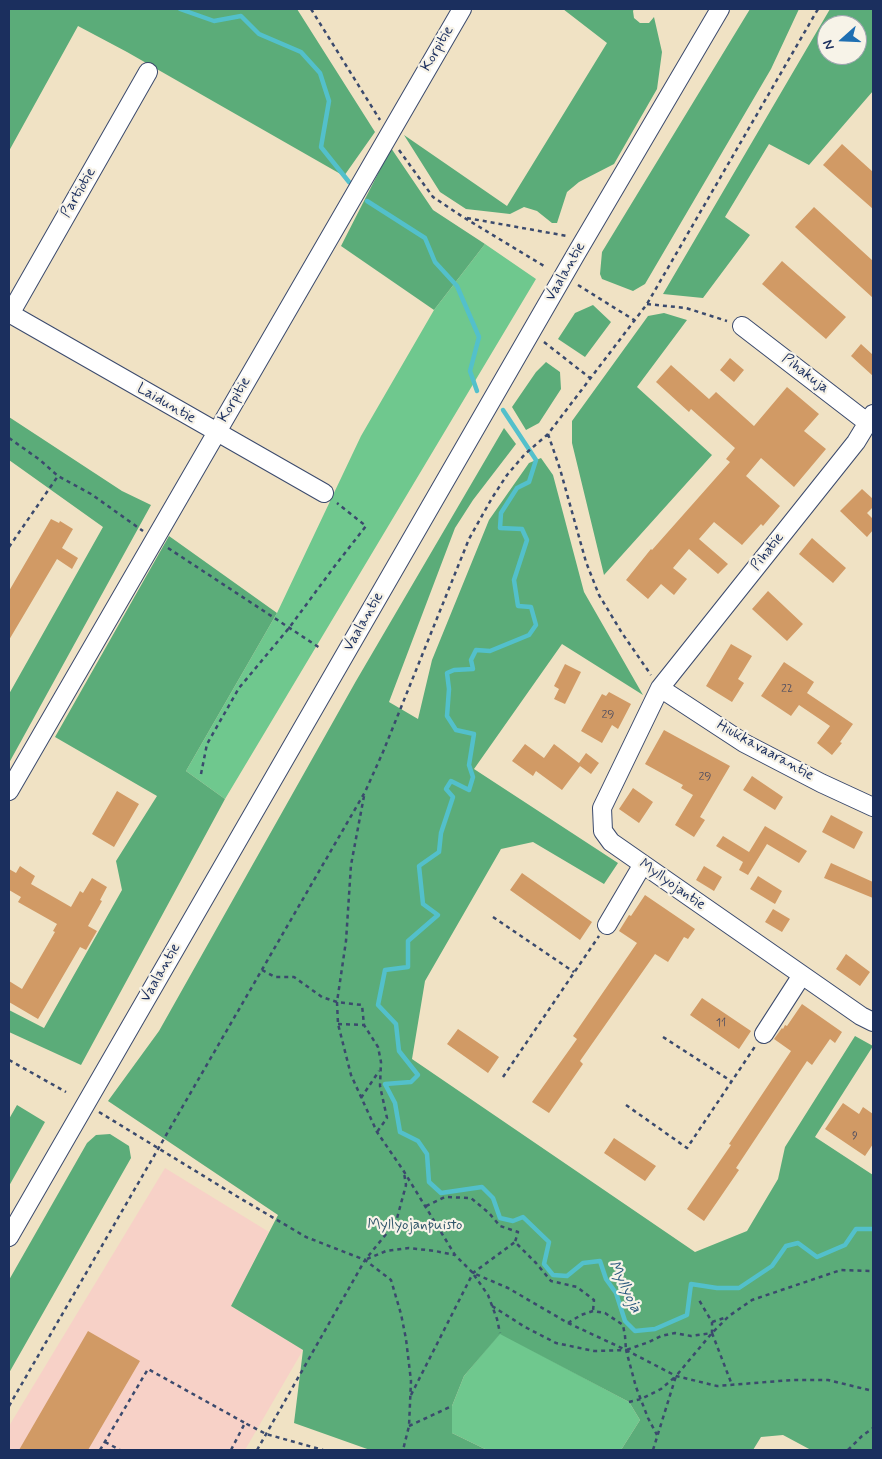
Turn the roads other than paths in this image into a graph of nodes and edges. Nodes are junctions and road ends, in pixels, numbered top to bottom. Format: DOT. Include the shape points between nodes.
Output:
graph roads {
  1 [pos="462,9"];
  2 [pos="720,9"];
  3 [pos="148,72"];
  4 [pos="9,314"];
  5 [pos="742,326"];
  6 [pos="871,418"];
  7 [pos="216,433"];
  8 [pos="324,493"];
  9 [pos="660,688"];
  10 [pos="9,791"];
  11 [pos="873,807"];
  12 [pos="643,864"];
  13 [pos="607,925"];
  14 [pos="802,976"];
  15 [pos="873,1022"];
  16 [pos="764,1034"];
  17 [pos="9,1237"];
  1 -- 7 [label="street, Korpitie"];
  2 -- 17 [label="street, Vaalantie"];
  3 -- 4 [label="street, Partiotie"];
  4 -- 7 [label="street, Laiduntie"];
  5 -- 6 [label="street, Pihakuja"];
  6 -- 9 [label="street, Pihatie" via="856,442"];
  7 -- 8 [label="street, Laiduntie"];
  7 -- 10 [label="street, Korpitie"];
  9 -- 11 [label="street, Hiukkavaarantie" via="744,743"];
  9 -- 12 [label="street, Myllyojantie" via="602,808 603,831 611,842"];
  12 -- 13 [label="street"];
  12 -- 14 [label="street, Myllyojantie"];
  14 -- 15 [label="street, Myllyojantie"];
  14 -- 16 [label="street"];
}
